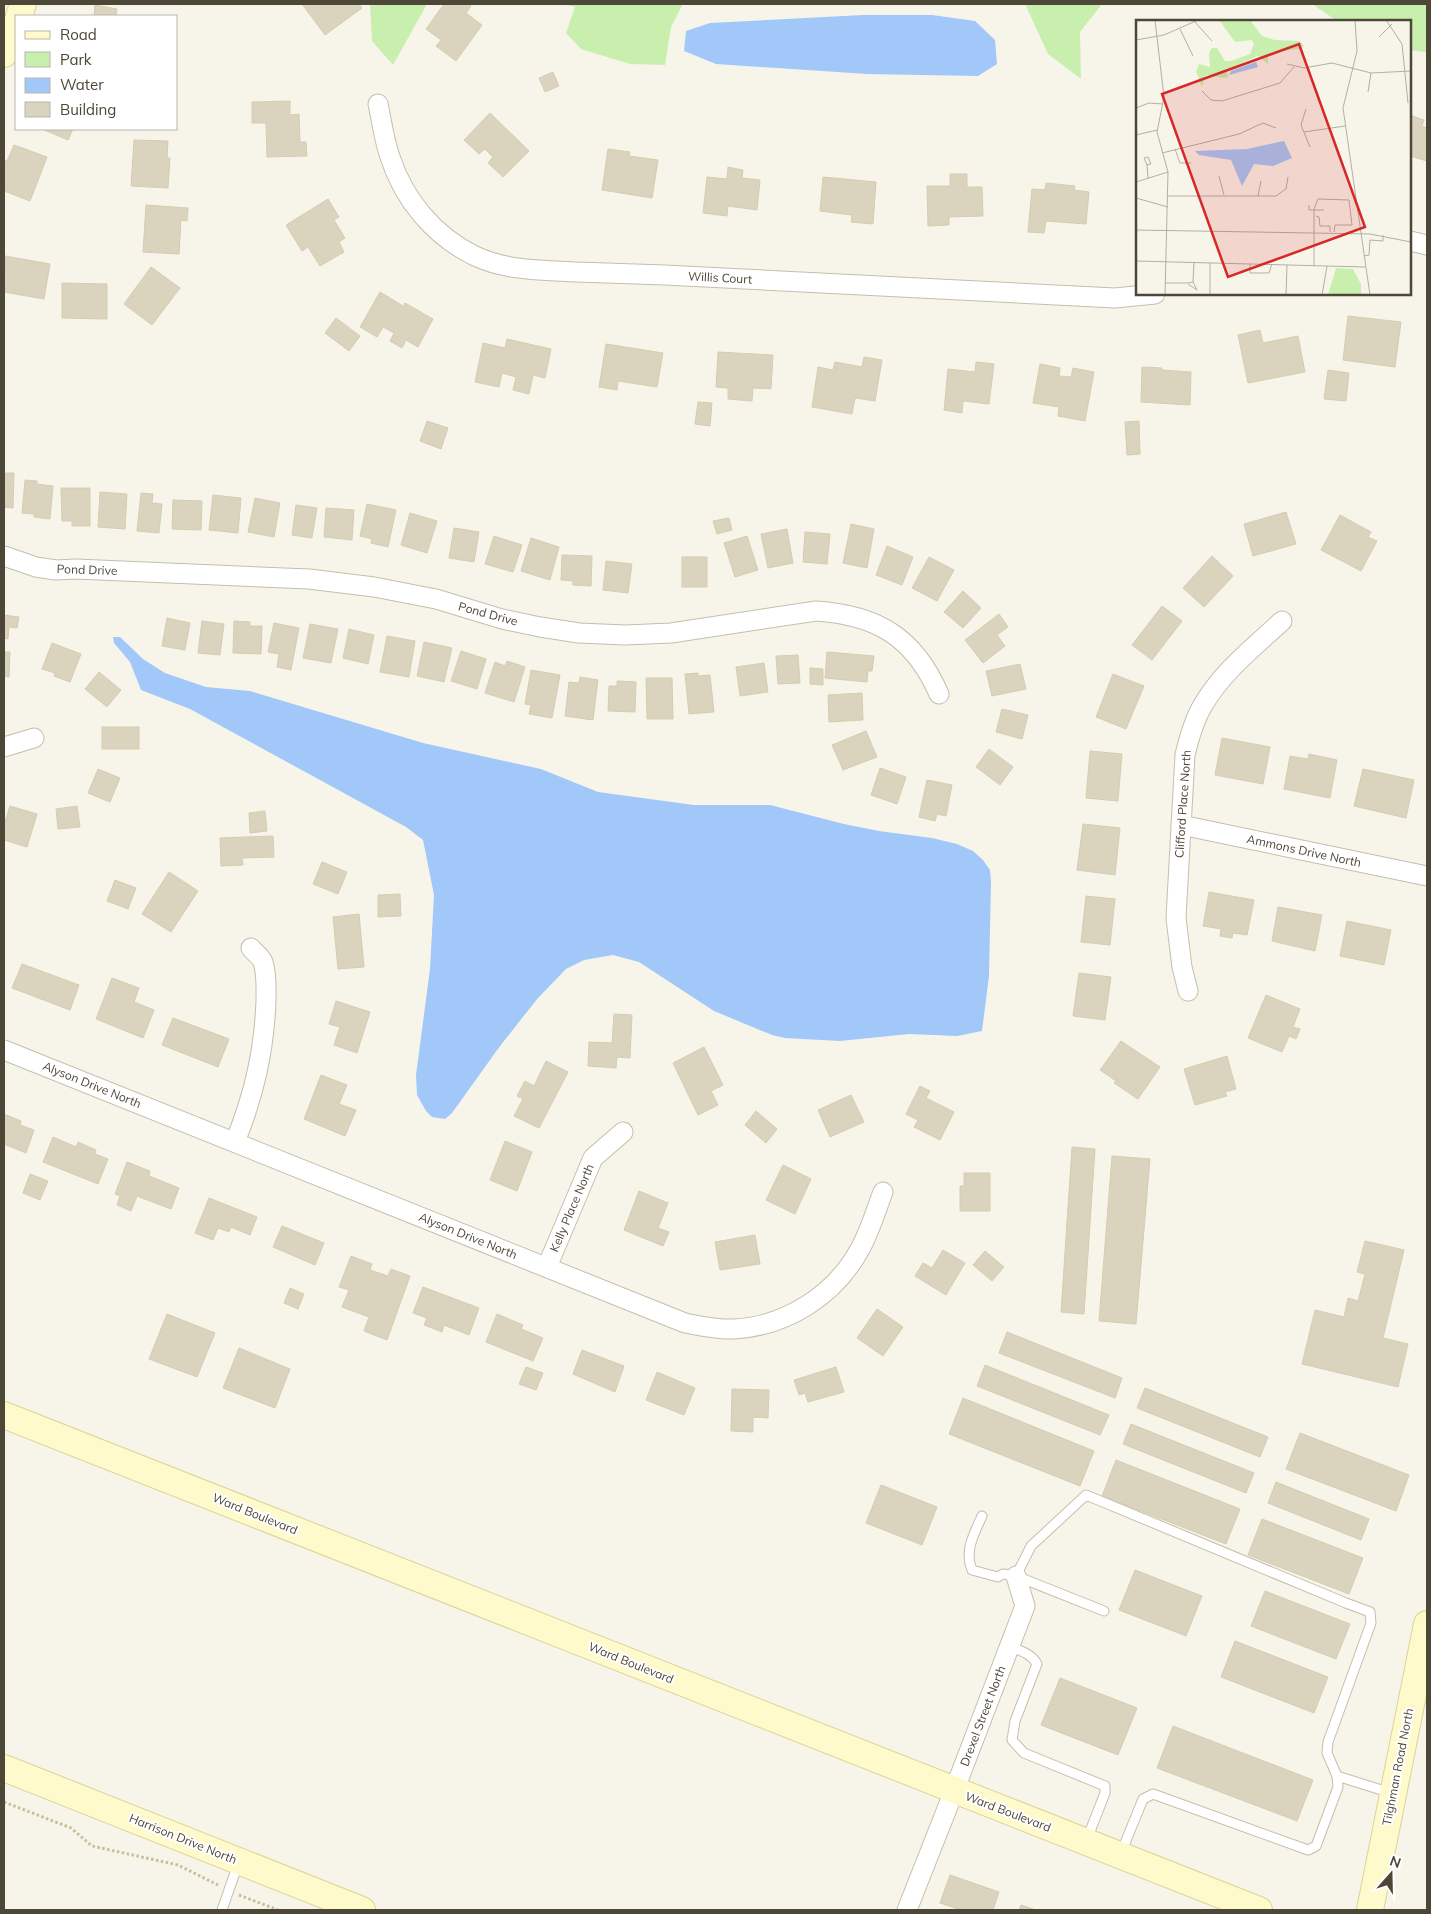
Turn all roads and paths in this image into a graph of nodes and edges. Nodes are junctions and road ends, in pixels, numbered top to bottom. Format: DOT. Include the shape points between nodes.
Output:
graph roads {
  1 [pos="15,26"];
  2 [pos="4,54"];
  3 [pos="378,104"];
  4 [pos="1411,241"];
  5 [pos="1427,244"];
  6 [pos="1146,295"];
  7 [pos="4,556"];
  8 [pos="1282,621"];
  9 [pos="939,694"];
  10 [pos="34,738"];
  11 [pos="4,747"];
  12 [pos="1181,825"];
  13 [pos="1427,876"];
  14 [pos="251,948"];
  15 [pos="1188,992"];
  16 [pos="4,1050"];
  17 [pos="623,1132"];
  18 [pos="235,1142"];
  19 [pos="883,1192"];
  20 [pos="547,1267"];
  21 [pos="4,1415"];
  22 [pos="982,1516"];
  23 [pos="1016,1576"];
  24 [pos="1104,1611"];
  25 [pos="1427,1624"];
  26 [pos="1009,1646"];
  27 [pos="4,1768"];
  28 [pos="1337,1776"];
  29 [pos="954,1791"];
  30 [pos="1393,1794"];
  31 [pos="4,1802"];
  32 [pos="1086,1842"];
  33 [pos="1120,1855"];
  34 [pos="239,1862"];
  35 [pos="220,1886"];
  36 [pos="237,1894"];
  37 [pos="222,1910"];
  38 [pos="278,1910"];
  39 [pos="362,1910"];
  40 [pos="907,1910"];
  41 [pos="1259,1910"];
  42 [pos="1370,1910"];
  1 -- 2 [label="main road"];
  3 -- 6 [label="street, Willis Court" via="389,156 412,203 450,241 475,256 503,266 532,271 1115,298"];
  4 -- 5 [label="street"];
  7 -- 9 [label="street, Pond Drive" via="56,570 309,579 374,587 436,599 540,628 579,633 671,633 816,611 839,613 858,617 898,638 918,656"];
  8 -- 12 [label="street, Clifford Place North" via="1228,671 1202,706 1185,755"];
  10 -- 11 [label="street"];
  12 -- 13 [label="street, Ammons Drive North"];
  12 -- 15 [label="street, Clifford Place North" via="1176,918"];
  14 -- 18 [label="street" via="263,962 265,1025 260,1064"];
  16 -- 18 [label="street, Alyson Drive North"];
  17 -- 20 [label="street, Kelly Place North" via="593,1158"];
  18 -- 20 [label="street, Alyson Drive North"];
  19 -- 20 [label="street, Alyson Drive North" via="861,1248 847,1270 802,1308 760,1325 734,1329 685,1323"];
  21 -- 29 [label="main road, Ward Boulevard"];
  22 -- 23 [label="lane" via="968,1553 972,1570 998,1577 1003,1574"];
  23 -- 24 [label="lane"];
  23 -- 26 [label="street, Drexel Street North" via="1025,1606"];
  23 -- 28 [label="lane" via="1030,1546 1086,1495 1370,1612 1371,1623 1328,1742 1327,1754"];
  25 -- 30 [label="main road, Tilghman Road North"];
  26 -- 29 [label="street, Drexel Street North"];
  26 -- 32 [label="lane" via="1034,1658 1036,1664 1015,1721 1012,1740 1016,1746 1024,1753 1105,1786 1106,1792"];
  27 -- 34 [label="main road, Harrison Drive North"];
  28 -- 30 [label="lane"];
  28 -- 33 [label="lane" via="1338,1787 1316,1846 1308,1850 1153,1794 1143,1800"];
  29 -- 32 [label="main road, Ward Boulevard"];
  29 -- 40 [label="street, Drexel Street North"];
  30 -- 42 [label="main road, Tilghman Road North"];
  31 -- 35 [label="path" via="71,1828 92,1846 178,1865"];
  32 -- 33 [label="main road, Ward Boulevard"];
  33 -- 41 [label="main road, Ward Boulevard"];
  34 -- 37 [label="lane"];
  34 -- 39 [label="main road, Harrison Drive North"];
  36 -- 38 [label="path"];
}
